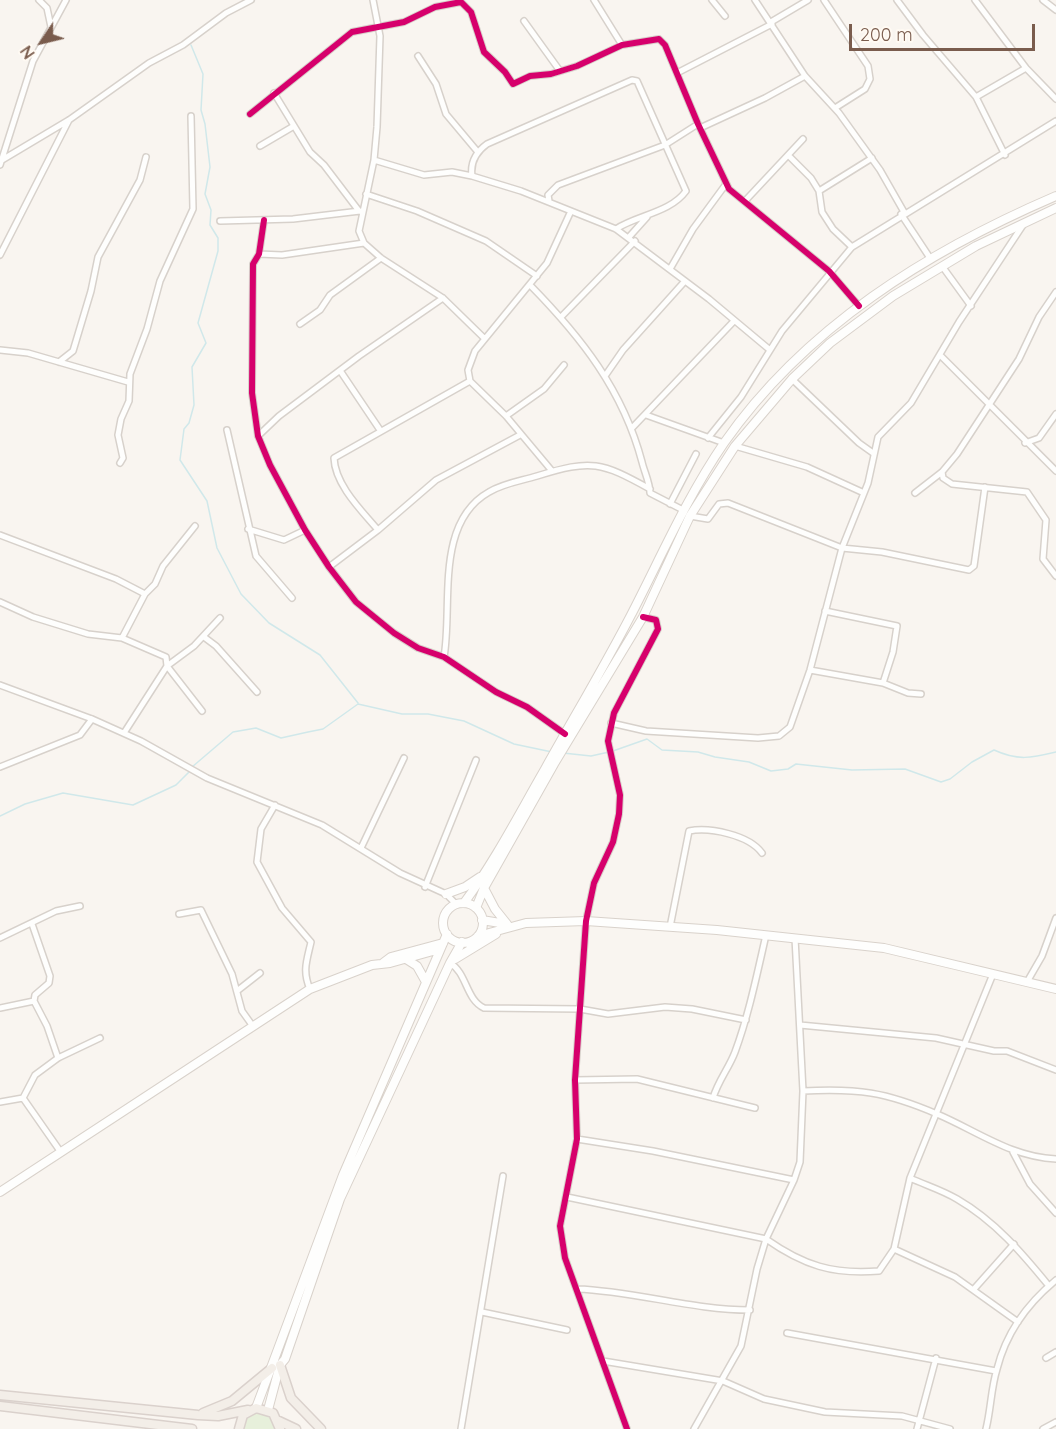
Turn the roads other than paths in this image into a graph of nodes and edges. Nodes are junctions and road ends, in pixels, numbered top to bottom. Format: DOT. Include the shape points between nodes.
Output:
graph roads {
  1 [pos="39,0"];
  2 [pos="66,0"];
  3 [pos="251,0"];
  4 [pos="373,0"];
  5 [pos="594,0"];
  6 [pos="712,0"];
  7 [pos="755,0"];
  8 [pos="808,0"];
  9 [pos="824,0"];
  10 [pos="897,0"];
  11 [pos="975,0"];
  12 [pos="1043,0"];
  13 [pos="1056,10"];
  14 [pos="725,16"];
  15 [pos="524,21"];
  16 [pos="771,23"];
  17 [pos="379,25"];
  18 [pos="51,27"];
  19 [pos="622,45"];
  20 [pos="418,56"];
  21 [pos="1026,68"];
  22 [pos="561,71"];
  23 [pos="677,73"];
  24 [pos="805,76"];
  25 [pos="274,93"];
  26 [pos="976,97"];
  27 [pos="1056,99"];
  28 [pos="838,107"];
  29 [pos="250,114"];
  30 [pos="191,116"];
  31 [pos="69,120"];
  32 [pos="1056,121"];
  33 [pos="294,126"];
  34 [pos="699,126"];
  35 [pos="803,139"];
  36 [pos="665,145"];
  37 [pos="260,146"];
  38 [pos="477,151"];
  39 [pos="1005,155"];
  40 [pos="146,157"];
  41 [pos="790,157"];
  42 [pos="872,158"];
  43 [pos="374,160"];
  44 [pos="1,162"];
  45 [pos="472,176"];
  46 [pos="726,184"];
  47 [pos="819,191"];
  48 [pos="366,194"];
  49 [pos="1056,196"];
  50 [pos="549,201"];
  51 [pos="745,201"];
  52 [pos="1056,208"];
  53 [pos="360,211"];
  54 [pos="571,211"];
  55 [pos="902,213"];
  56 [pos="646,217"];
  57 [pos="264,220"];
  58 [pos="220,221"];
  59 [pos="1024,224"];
  60 [pos="616,229"];
  61 [pos="629,237"];
  62 [pos="635,241"];
  63 [pos="364,243"];
  64 [pos="852,247"];
  65 [pos="259,254"];
  66 [pos="0,255"];
  67 [pos="381,258"];
  68 [pos="930,258"];
  69 [pos="941,265"];
  70 [pos="670,269"];
  71 [pos="829,271"];
  72 [pos="537,276"];
  73 [pos="685,280"];
  74 [pos="530,285"];
  75 [pos="1056,292"];
  76 [pos="443,298"];
  77 [pos="859,306"];
  78 [pos="971,306"];
  79 [pos="562,316"];
  80 [pos="734,321"];
  81 [pos="300,324"];
  82 [pos="484,338"];
  83 [pos="0,350"];
  84 [pos="770,350"];
  85 [pos="940,355"];
  86 [pos="58,362"];
  87 [pos="564,365"];
  88 [pos="341,372"];
  89 [pos="605,376"];
  90 [pos="792,379"];
  91 [pos="126,380"];
  92 [pos="470,381"];
  93 [pos="988,402"];
  94 [pos="1056,414"];
  95 [pos="646,415"];
  96 [pos="506,416"];
  97 [pos="632,428"];
  98 [pos="227,430"];
  99 [pos="380,430"];
  100 [pos="520,435"];
  101 [pos="258,436"];
  102 [pos="708,438"];
  103 [pos="1025,442"];
  104 [pos="724,443"];
  105 [pos="735,446"];
  106 [pos="873,453"];
  107 [pos="696,454"];
  108 [pos="120,463"];
  109 [pos="552,471"];
  110 [pos="1056,471"];
  111 [pos="942,472"];
  112 [pos="985,487"];
  113 [pos="650,489"];
  114 [pos="915,493"];
  115 [pos="864,494"];
  116 [pos="670,504"];
  117 [pos="683,510"];
  118 [pos="690,516"];
  119 [pos="195,526"];
  120 [pos="248,529"];
  121 [pos="305,530"];
  122 [pos="378,530"];
  123 [pos="0,535"];
  124 [pos="842,548"];
  125 [pos="329,567"];
  126 [pos="1056,576"];
  127 [pos="145,594"];
  128 [pos="292,598"];
  129 [pos="0,602"];
  130 [pos="825,611"];
  131 [pos="643,617"];
  132 [pos="220,618"];
  133 [pos="204,637"];
  134 [pos="122,638"];
  135 [pos="444,657"];
  136 [pos="167,666"];
  137 [pos="810,670"];
  138 [pos="883,682"];
  139 [pos="0,685"];
  140 [pos="257,692"];
  141 [pos="921,694"];
  142 [pos="202,711"];
  143 [pos="92,719"];
  144 [pos="611,723"];
  145 [pos="124,733"];
  146 [pos="567,736"];
  147 [pos="404,758"];
  148 [pos="477,760"];
  149 [pos="552,761"];
  150 [pos="0,767"];
  151 [pos="275,805"];
  152 [pos="361,848"];
  153 [pos="762,853"];
  154 [pos="488,870"];
  155 [pos="425,887"];
  156 [pos="484,888"];
  157 [pos="446,894"];
  158 [pos="460,903"];
  159 [pos="80,906"];
  160 [pos="476,908"];
  161 [pos="178,914"];
  162 [pos="1056,918"];
  163 [pos="482,920"];
  164 [pos="586,921"];
  165 [pos="32,924"];
  166 [pos="508,926"];
  167 [pos="670,927"];
  168 [pos="447,934"];
  169 [pos="766,935"];
  170 [pos="478,936"];
  171 [pos="0,938"];
  172 [pos="795,938"];
  173 [pos="462,942"];
  174 [pos="441,946"];
  175 [pos="406,959"];
  176 [pos="450,962"];
  177 [pos="383,963"];
  178 [pos="260,973"];
  179 [pos="993,974"];
  180 [pos="426,982"];
  181 [pos="1027,982"];
  182 [pos="310,989"];
  183 [pos="1056,989"];
  184 [pos="237,991"];
  185 [pos="34,1001"];
  186 [pos="0,1008"];
  187 [pos="580,1009"];
  188 [pos="746,1020"];
  189 [pos="252,1025"];
  190 [pos="800,1025"];
  191 [pos="100,1038"];
  192 [pos="965,1046"];
  193 [pos="58,1058"];
  194 [pos="1056,1070"];
  195 [pos="575,1080"];
  196 [pos="803,1091"];
  197 [pos="23,1098"];
  198 [pos="713,1098"];
  199 [pos="0,1102"];
  200 [pos="755,1108"];
  201 [pos="937,1113"];
  202 [pos="577,1139"];
  203 [pos="60,1151"];
  204 [pos="1012,1152"];
  205 [pos="1056,1159"];
  206 [pos="503,1176"];
  207 [pos="909,1178"];
  208 [pos="794,1180"];
  209 [pos="0,1192"];
  210 [pos="567,1197"];
  211 [pos="1056,1213"];
  212 [pos="766,1239"];
  213 [pos="1014,1244"];
  214 [pos="894,1249"];
  215 [pos="901,1253"];
  216 [pos="889,1256"];
  217 [pos="1056,1280"];
  218 [pos="1049,1286"];
  219 [pos="577,1289"];
  220 [pos="974,1289"];
  221 [pos="750,1310"];
  222 [pos="482,1312"];
  223 [pos="1018,1322"];
  224 [pos="567,1330"];
  225 [pos="787,1333"];
  226 [pos="1056,1352"];
  227 [pos="1046,1358"];
  228 [pos="936,1359"];
  229 [pos="603,1361"];
  230 [pos="276,1366"];
  231 [pos="996,1371"];
  232 [pos="723,1381"];
  233 [pos="0,1395"];
  234 [pos="0,1406"];
  235 [pos="252,1409"];
  236 [pos="268,1410"];
  237 [pos="198,1415"];
  238 [pos="1056,1422"];
  239 [pos="279,1425"];
  240 [pos="918,1426"];
  241 [pos="192,1429"];
  242 [pos="238,1429"];
  243 [pos="296,1429"];
  244 [pos="321,1429"];
  245 [pos="461,1429"];
  246 [pos="627,1429"];
  247 [pos="694,1429"];
  248 [pos="950,1429"];
  249 [pos="986,1429"];
  250 [pos="1043,1429"];
  1 -- 18 [label="street" via="47,8"];
  2 -- 18 [label="street"];
  3 -- 31 [label="street" via="149,63"];
  4 -- 17 [label="street"];
  5 -- 19 [label="street"];
  6 -- 14 [label="street"];
  7 -- 16 [label="street"];
  8 -- 16 [label="street"];
  9 -- 28 [label="street" via="870,73 865,89"];
  10 -- 26 [label="street"];
  11 -- 21 [label="street"];
  12 -- 13 [label="street"];
  15 -- 22 [label="street"];
  16 -- 23 [label="street"];
  16 -- 24 [label="street"];
  17 -- 22 [label="street" via="404,22 435,7 461,2 471,12 484,52 505,72 511,84"];
  17 -- 25 [label="street" via="352,32"];
  17 -- 43 [label="street"];
  18 -- 44 [label="street" via="33,61"];
  19 -- 22 [label="street"];
  19 -- 23 [label="street" via="659,39"];
  20 -- 38 [label="street" via="436,84 446,114"];
  21 -- 26 [label="street"];
  21 -- 27 [label="street"];
  23 -- 34 [label="street"];
  24 -- 28 [label="street"];
  24 -- 34 [label="street"];
  25 -- 29 [label="street"];
  25 -- 33 [label="street"];
  26 -- 39 [label="street"];
  28 -- 42 [label="street"];
  30 -- 91 [label="street" via="194,209 160,281 147,329"];
  31 -- 44 [label="street"];
  31 -- 66 [label="street"];
  32 -- 39 [label="street"];
  33 -- 37 [label="street"];
  33 -- 53 [label="street" via="310,152"];
  34 -- 36 [label="street"];
  34 -- 46 [label="street"];
  35 -- 41 [label="street"];
  36 -- 38 [label="street" via="639,82 632,80 502,135"];
  36 -- 50 [label="street" via="569,180 550,191"];
  36 -- 56 [label="street" via="686,191"];
  38 -- 45 [label="street" via="470,167"];
  39 -- 55 [label="street"];
  40 -- 86 [label="street" via="140,180 98,257 73,351"];
  41 -- 47 [label="street"];
  41 -- 51 [label="street"];
  42 -- 47 [label="street"];
  42 -- 55 [label="street" via="893,189"];
  43 -- 45 [label="street" via="424,175 452,172"];
  43 -- 48 [label="street"];
  45 -- 50 [label="street"];
  46 -- 51 [label="street"];
  46 -- 70 [label="street"];
  47 -- 64 [label="street" via="822,212"];
  48 -- 53 [label="street"];
  48 -- 72 [label="street" via="417,210 486,242"];
  49 -- 68 [label="main road"];
  50 -- 54 [label="street"];
  51 -- 71 [label="street"];
  52 -- 59 [label="main road"];
  53 -- 57 [label="street"];
  53 -- 63 [label="street" via="359,231"];
  54 -- 60 [label="street"];
  54 -- 72 [label="street"];
  55 -- 64 [label="street"];
  55 -- 68 [label="street"];
  56 -- 60 [label="street" via="630,220"];
  56 -- 61 [label="street"];
  57 -- 58 [label="street"];
  57 -- 65 [label="street"];
  59 -- 69 [label="main road"];
  59 -- 78 [label="street"];
  60 -- 61 [label="street"];
  61 -- 62 [label="street"];
  62 -- 70 [label="street"];
  62 -- 79 [label="street"];
  63 -- 65 [label="street" via="282,255"];
  63 -- 67 [label="street"];
  64 -- 71 [label="street"];
  65 -- 101 [label="street" via="253,264 252,304 252,393"];
  67 -- 76 [label="street"];
  67 -- 81 [label="street" via="330,295 320,310"];
  68 -- 77 [label="main road"];
  69 -- 78 [label="street"];
  69 -- 90 [label="main road" via="848,330"];
  70 -- 73 [label="street"];
  71 -- 77 [label="street"];
  71 -- 84 [label="street"];
  72 -- 74 [label="street"];
  73 -- 80 [label="street"];
  73 -- 89 [label="street"];
  74 -- 79 [label="street"];
  74 -- 82 [label="street"];
  75 -- 93 [label="street" via="1019,359"];
  76 -- 82 [label="street"];
  76 -- 88 [label="street"];
  77 -- 104 [label="main road" via="774,381"];
  78 -- 85 [label="street"];
  79 -- 89 [label="street"];
  80 -- 84 [label="street"];
  80 -- 95 [label="street"];
  82 -- 92 [label="street" via="471,359"];
  83 -- 86 [label="street"];
  84 -- 102 [label="street" via="741,397"];
  85 -- 93 [label="street"];
  85 -- 106 [label="street" via="911,403 884,428"];
  86 -- 91 [label="street"];
  87 -- 96 [label="street" via="544,389"];
  88 -- 99 [label="street"];
  88 -- 101 [label="street" via="279,416"];
  89 -- 97 [label="street"];
  90 -- 105 [label="main road"];
  90 -- 106 [label="street"];
  91 -- 108 [label="street" via="131,385 118,435 123,458"];
  92 -- 96 [label="street"];
  92 -- 99 [label="street"];
  93 -- 103 [label="street"];
  93 -- 111 [label="street"];
  94 -- 103 [label="street" via="1039,438"];
  95 -- 97 [label="street"];
  95 -- 102 [label="street"];
  96 -- 100 [label="street"];
  97 -- 113 [label="street"];
  98 -- 120 [label="street"];
  99 -- 122 [label="street" via="336,455 334,460 352,499"];
  100 -- 109 [label="street"];
  100 -- 122 [label="street" via="436,480"];
  101 -- 121 [label="street"];
  102 -- 104 [label="street"];
  103 -- 110 [label="street"];
  104 -- 117 [label="main road"];
  105 -- 115 [label="street" via="807,467"];
  105 -- 118 [label="main road"];
  106 -- 115 [label="street"];
  107 -- 116 [label="street"];
  109 -- 113 [label="street" via="597,464"];
  109 -- 135 [label="street" via="499,487 480,497 468,511 450,558"];
  111 -- 112 [label="street" via="943,478 952,484"];
  111 -- 114 [label="street"];
  112 -- 124 [label="street" via="974,566 969,570"];
  112 -- 126 [label="street" via="1024,490 1033,500 1046,520 1043,559"];
  113 -- 116 [label="street" via="650,493"];
  115 -- 124 [label="street"];
  116 -- 117 [label="street"];
  117 -- 146 [label="main road"];
  118 -- 124 [label="street" via="708,519 719,504 728,504"];
  118 -- 131 [label="main road"];
  119 -- 127 [label="street"];
  120 -- 121 [label="street" via="284,540"];
  120 -- 128 [label="street" via="261,564"];
  121 -- 125 [label="street"];
  122 -- 125 [label="street"];
  123 -- 127 [label="street"];
  124 -- 130 [label="street"];
  125 -- 135 [label="street" via="371,615 418,648"];
  127 -- 134 [label="street"];
  129 -- 134 [label="street" via="88,634"];
  130 -- 137 [label="street"];
  130 -- 138 [label="street" via="897,626"];
  131 -- 144 [label="street" via="656,620 658,629"];
  131 -- 146 [label="main road"];
  132 -- 133 [label="street"];
  133 -- 136 [label="street"];
  133 -- 140 [label="street"];
  134 -- 136 [label="street" via="160,653 166,657"];
  135 -- 146 [label="street"];
  136 -- 142 [label="street"];
  136 -- 145 [label="street"];
  137 -- 138 [label="street"];
  137 -- 144 [label="street" via="790,727 773,738 646,731"];
  138 -- 141 [label="street"];
  139 -- 143 [label="street"];
  143 -- 145 [label="street"];
  143 -- 150 [label="street" via="80,735"];
  144 -- 164 [label="street" via="608,741 620,795 619,814 613,842 594,883"];
  145 -- 151 [label="street" via="207,778"];
  146 -- 149 [label="main road"];
  147 -- 152 [label="street"];
  148 -- 155 [label="street"];
  149 -- 154 [label="main road"];
  149 -- 156 [label="main road"];
  151 -- 152 [label="street" via="322,825"];
  151 -- 182 [label="street" via="261,829 257,862 282,908 311,942 305,977"];
  152 -- 155 [label="street"];
  153 -- 167 [label="street" via="750,842 726,833 689,831"];
  154 -- 157 [label="main road" via="465,887"];
  154 -- 158 [label="main road"];
  155 -- 157 [label="street"];
  156 -- 160 [label="main road"];
  156 -- 166 [label="main road"];
  157 -- 158 [label="street"];
  158 -- 160 [label="main road"];
  158 -- 168 [label="main road" via="444,920"];
  159 -- 165 [label="street" via="56,911"];
  160 -- 163 [label="main road"];
  161 -- 184 [label="street" via="201,910"];
  162 -- 181 [label="street"];
  163 -- 166 [label="main road"];
  163 -- 170 [label="main road"];
  164 -- 166 [label="main road"];
  164 -- 167 [label="main road"];
  164 -- 187 [label="street"];
  165 -- 171 [label="street"];
  165 -- 185 [label="street" via="50,976 50,983 35,995"];
  166 -- 170 [label="main road"];
  166 -- 176 [label="main road"];
  167 -- 169 [label="main road"];
  168 -- 173 [label="main road"];
  168 -- 174 [label="main road"];
  169 -- 172 [label="main road"];
  169 -- 188 [label="street"];
  170 -- 173 [label="main road"];
  172 -- 179 [label="main road" via="884,948"];
  172 -- 190 [label="street"];
  173 -- 176 [label="main road"];
  174 -- 175 [label="main road"];
  174 -- 177 [label="main road" via="390,957"];
  174 -- 180 [label="main road"];
  175 -- 177 [label="main road"];
  175 -- 180 [label="main road" via="417,966"];
  176 -- 187 [label="street" via="484,1008"];
  176 -- 230 [label="main road" via="340,1199 285,1359"];
  177 -- 182 [label="main road"];
  178 -- 184 [label="street"];
  179 -- 181 [label="main road"];
  179 -- 192 [label="street"];
  180 -- 230 [label="main road" via="343,1175"];
  181 -- 183 [label="main road"];
  182 -- 189 [label="main road"];
  184 -- 189 [label="street" via="242,1011"];
  185 -- 186 [label="street"];
  185 -- 193 [label="street"];
  187 -- 188 [label="street" via="608,1014 665,1007"];
  187 -- 195 [label="street"];
  188 -- 198 [label="street"];
  189 -- 203 [label="main road"];
  190 -- 192 [label="street" via="936,1038"];
  190 -- 196 [label="street"];
  191 -- 193 [label="street"];
  192 -- 194 [label="street" via="1014,1052"];
  192 -- 201 [label="street"];
  193 -- 197 [label="street" via="35,1075"];
  195 -- 198 [label="street" via="637,1079"];
  195 -- 202 [label="street"];
  196 -- 201 [label="street" via="866,1091"];
  196 -- 208 [label="street" via="800,1162"];
  197 -- 199 [label="street"];
  197 -- 203 [label="street"];
  198 -- 200 [label="street"];
  201 -- 204 [label="street"];
  201 -- 207 [label="street"];
  202 -- 208 [label="street" via="653,1150"];
  202 -- 210 [label="street"];
  203 -- 209 [label="main road"];
  204 -- 205 [label="street"];
  204 -- 211 [label="street" via="1030,1184"];
  206 -- 222 [label="street"];
  207 -- 213 [label="street" via="955,1198"];
  207 -- 214 [label="street"];
  208 -- 212 [label="street"];
  210 -- 212 [label="street"];
  210 -- 219 [label="street" via="560,1238"];
  212 -- 216 [label="street" via="818,1268 879,1271"];
  212 -- 221 [label="street"];
  213 -- 218 [label="street"];
  213 -- 220 [label="street"];
  214 -- 215 [label="street"];
  214 -- 216 [label="street"];
  215 -- 216 [label="street"];
  215 -- 220 [label="street"];
  217 -- 218 [label="street"];
  218 -- 223 [label="street"];
  219 -- 221 [label="street" via="606,1290 720,1310"];
  219 -- 229 [label="street"];
  220 -- 223 [label="street"];
  221 -- 232 [label="street" via="741,1346"];
  222 -- 224 [label="street"];
  222 -- 245 [label="street"];
  223 -- 231 [label="street"];
  225 -- 228 [label="street"];
  226 -- 227 [label="street"];
  228 -- 231 [label="street"];
  228 -- 240 [label="street"];
  229 -- 232 [label="street"];
  229 -- 246 [label="street"];
  230 -- 235 [label="main road"];
  230 -- 236 [label="main road"];
  230 -- 237 [label="main road" via="232,1401"];
  230 -- 244 [label="main road" via="291,1398"];
  231 -- 249 [label="street"];
  232 -- 240 [label="street" via="764,1399 853,1415 902,1416"];
  232 -- 247 [label="street"];
  233 -- 237 [label="main road"];
  234 -- 241 [label="main road"];
  235 -- 236 [label="main road"];
  235 -- 237 [label="main road" via="218,1416"];
  235 -- 242 [label="main road" via="240,1420"];
  236 -- 239 [label="main road"];
  238 -- 250 [label="street"];
  239 -- 243 [label="main road"];
  240 -- 248 [label="street"];
}
